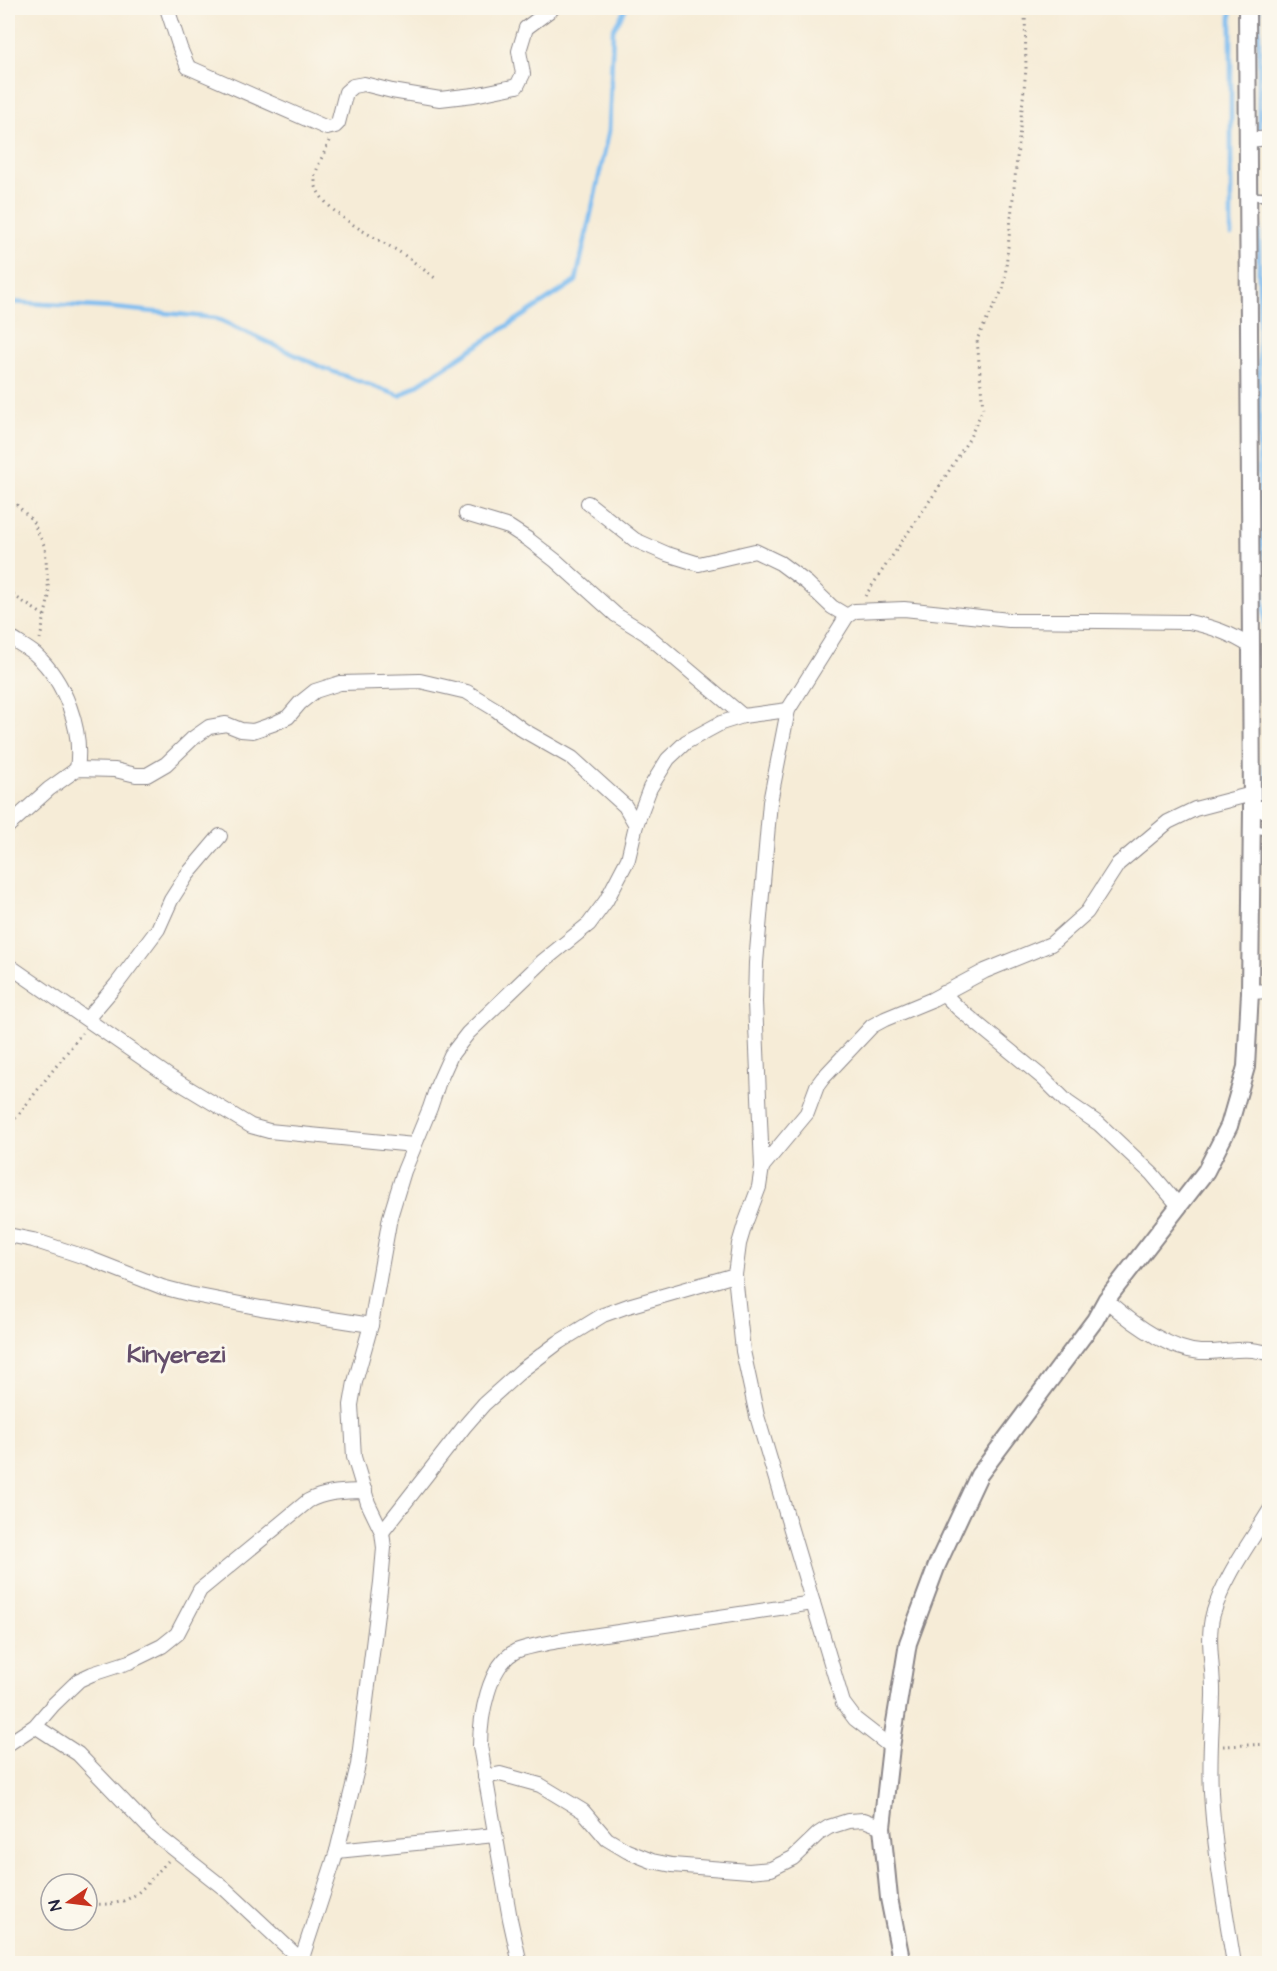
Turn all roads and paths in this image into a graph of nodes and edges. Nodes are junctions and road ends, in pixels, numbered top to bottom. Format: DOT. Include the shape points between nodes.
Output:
graph roads {
  1 [pos="167,8"];
  2 [pos="553,8"];
  3 [pos="1025,8"];
  4 [pos="1246,8"];
  5 [pos="332,128"];
  6 [pos="1269,138"];
  7 [pos="1248,140"];
  8 [pos="1249,196"];
  9 [pos="1269,197"];
  10 [pos="435,278"];
  11 [pos="8,496"];
  12 [pos="588,503"];
  13 [pos="466,514"];
  14 [pos="8,592"];
  15 [pos="851,614"];
  16 [pos="45,616"];
  17 [pos="8,636"];
  18 [pos="1250,646"];
  19 [pos="36,655"];
  20 [pos="788,710"];
  21 [pos="743,716"];
  22 [pos="77,769"];
  23 [pos="1252,801"];
  24 [pos="1269,808"];
  25 [pos="636,825"];
  26 [pos="8,826"];
  27 [pos="1252,828"];
  28 [pos="1269,832"];
  29 [pos="220,836"];
  30 [pos="8,965"];
  31 [pos="1269,991"];
  32 [pos="1250,992"];
  33 [pos="943,993"];
  34 [pos="88,1020"];
  35 [pos="8,1128"];
  36 [pos="414,1145"];
  37 [pos="762,1167"];
  38 [pos="1179,1206"];
  39 [pos="8,1235"];
  40 [pos="735,1275"];
  41 [pos="1106,1300"];
  42 [pos="371,1325"];
  43 [pos="1269,1354"];
  44 [pos="364,1491"];
  45 [pos="1269,1510"];
  46 [pos="382,1532"];
  47 [pos="813,1603"];
  48 [pos="35,1726"];
  49 [pos="8,1744"];
  50 [pos="1269,1744"];
  51 [pos="1211,1746"];
  52 [pos="891,1747"];
  53 [pos="485,1777"];
  54 [pos="882,1827"];
  55 [pos="495,1834"];
  56 [pos="178,1851"];
  57 [pos="336,1851"];
  58 [pos="99,1905"];
  59 [pos="301,1962"];
  60 [pos="520,1964"];
  61 [pos="902,1964"];
  62 [pos="1234,1964"];
  1 -- 5 [label="street" via="188,67"];
  2 -- 5 [label="street" via="526,28 519,51 523,74 517,86 440,99 364,84 353,86 346,92 338,123"];
  3 -- 15 [label="path" via="1026,69 1004,287 977,339 983,409 937,490"];
  4 -- 7 [label="street"];
  5 -- 10 [label="path" via="315,180 319,192 348,222"];
  6 -- 7 [label="street"];
  7 -- 8 [label="street"];
  8 -- 9 [label="lane"];
  8 -- 18 [label="street"];
  11 -- 16 [label="path" via="32,520 45,548 49,596"];
  12 -- 15 [label="street" via="635,540 699,564 755,551 780,563 831,607"];
  13 -- 21 [label="street" via="509,527 529,540"];
  14 -- 16 [label="path"];
  15 -- 18 [label="street" via="904,609 1009,620 1189,622 1231,634"];
  15 -- 20 [label="street"];
  16 -- 19 [label="path"];
  17 -- 19 [label="street"];
  18 -- 23 [label="street"];
  19 -- 22 [label="street" via="64,692 75,720 80,755"];
  20 -- 21 [label="street"];
  20 -- 37 [label="street" via="770,802 756,963"];
  21 -- 25 [label="street" via="686,742 668,759 650,788"];
  22 -- 25 [label="street" via="147,775 209,728 226,724 253,730 273,724 288,717 315,691 339,683 420,681 467,692 572,758 625,806"];
  22 -- 26 [label="street"];
  23 -- 24 [label="street"];
  23 -- 27 [label="street"];
  23 -- 33 [label="street" via="1195,809 1168,822 1118,864 1087,912 1051,944"];
  25 -- 36 [label="street" via="628,859 589,924 542,962 468,1033 451,1055"];
  27 -- 28 [label="lane"];
  27 -- 32 [label="street"];
  29 -- 34 [label="street" via="187,875 158,929"];
  30 -- 34 [label="street"];
  31 -- 32 [label="street"];
  32 -- 38 [label="street" via="1246,1067 1229,1125 1206,1171"];
  33 -- 37 [label="street" via="872,1026 823,1078 807,1113"];
  33 -- 38 [label="street" via="1067,1102 1099,1124 1152,1174"];
  34 -- 35 [label="path"];
  34 -- 36 [label="street" via="170,1077 251,1126"];
  36 -- 42 [label="street" via="390,1217"];
  37 -- 40 [label="street" via="739,1244"];
  38 -- 41 [label="street"];
  39 -- 42 [label="street" via="189,1294"];
  40 -- 46 [label="street" via="628,1305 559,1342 484,1404"];
  40 -- 47 [label="street" via="742,1351 757,1416"];
  41 -- 43 [label="street" via="1145,1331 1188,1350 1257,1349"];
  41 -- 52 [label="street" via="979,1475 937,1565 908,1643"];
  42 -- 44 [label="street" via="351,1405 354,1457"];
  44 -- 46 [label="street"];
  44 -- 48 [label="street" via="332,1492 308,1501 201,1590 177,1634 151,1652 79,1680"];
  45 -- 51 [label="street" via="1213,1614"];
  46 -- 57 [label="street" via="381,1582 358,1765"];
  47 -- 52 [label="street" via="843,1703 855,1719"];
  47 -- 53 [label="street" via="609,1632 516,1651 504,1661 484,1705 480,1746"];
  48 -- 49 [label="street"];
  48 -- 56 [label="street" via="78,1754 154,1833"];
  50 -- 51 [label="path"];
  51 -- 62 [label="street" via="1210,1791"];
  52 -- 54 [label="street"];
  53 -- 54 [label="street" via="500,1774 540,1785 583,1810 607,1839 627,1851 672,1865 771,1869 793,1858 829,1827 864,1820"];
  53 -- 55 [label="street"];
  54 -- 61 [label="street" via="889,1898"];
  55 -- 57 [label="street"];
  55 -- 60 [label="street"];
  56 -- 58 [label="path" via="137,1895 127,1901"];
  56 -- 59 [label="street" via="225,1889"];
  57 -- 59 [label="street"];
}
